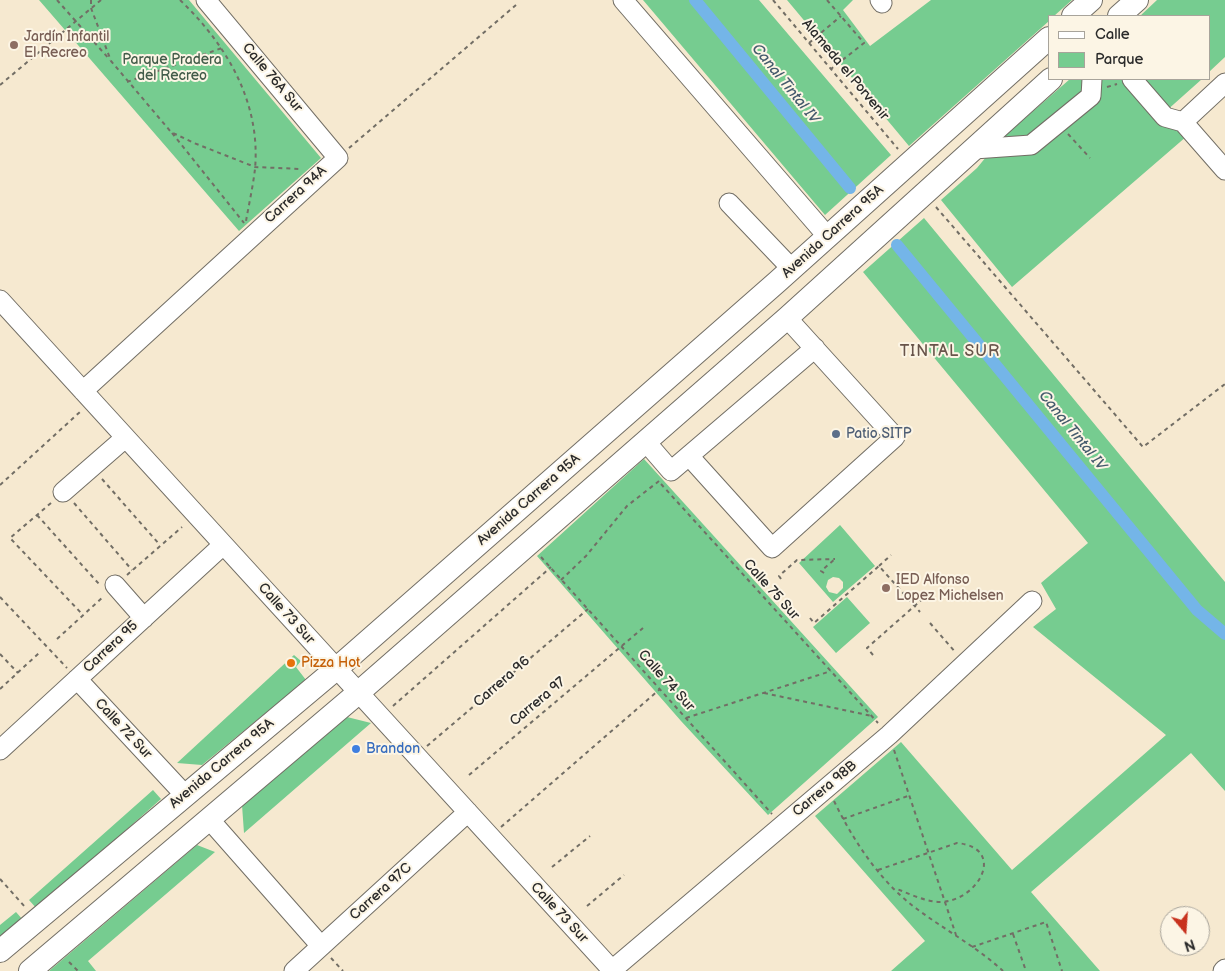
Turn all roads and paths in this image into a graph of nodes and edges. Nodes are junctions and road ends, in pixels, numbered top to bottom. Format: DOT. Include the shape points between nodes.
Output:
graph roads {
  1 [pos="57,0"];
  2 [pos="91,0"];
  3 [pos="101,0"];
  4 [pos="180,0"];
  5 [pos="206,0"];
  6 [pos="623,0"];
  7 [pos="773,0"];
  8 [pos="827,0"];
  9 [pos="1091,0"];
  10 [pos="1137,0"];
  11 [pos="516,5"];
  12 [pos="91,8"];
  13 [pos="1074,15"];
  14 [pos="1121,15"];
  15 [pos="841,16"];
  16 [pos="76,21"];
  17 [pos="1048,39"];
  18 [pos="809,43"];
  19 [pos="222,48"];
  20 [pos="111,61"];
  21 [pos="831,69"];
  22 [pos="1050,80"];
  23 [pos="1092,80"];
  24 [pos="1133,80"];
  25 [pos="127,82"];
  26 [pos="1225,83"];
  27 [pos="0,85"];
  28 [pos="1183,122"];
  29 [pos="171,132"];
  30 [pos="974,149"];
  31 [pos="901,153"];
  32 [pos="338,158"];
  33 [pos="255,167"];
  34 [pos="1225,170"];
  35 [pos="320,174"];
  36 [pos="924,194"];
  37 [pos="729,203"];
  38 [pos="824,242"];
  39 [pos="839,272"];
  40 [pos="785,276"];
  41 [pos="0,300"];
  42 [pos="794,312"];
  43 [pos="814,348"];
  44 [pos="1225,384"];
  45 [pos="87,396"];
  46 [pos="125,438"];
  47 [pos="646,442"];
  48 [pos="689,456"];
  49 [pos="92,467"];
  50 [pos="654,476"];
  51 [pos="659,481"];
  52 [pos="0,485"];
  53 [pos="63,492"];
  54 [pos="37,515"];
  55 [pos="223,544"];
  56 [pos="160,545"];
  57 [pos="891,555"];
  58 [pos="540,556"];
  59 [pos="879,566"];
  60 [pos="551,567"];
  61 [pos="132,570"];
  62 [pos="824,574"];
  63 [pos="781,579"];
  64 [pos="561,580"];
  65 [pos="108,586"];
  66 [pos="927,595"];
  67 [pos="0,597"];
  68 [pos="1032,601"];
  69 [pos="915,606"];
  70 [pos="588,609"];
  71 [pos="920,612"];
  72 [pos="83,615"];
  73 [pos="144,618"];
  74 [pos="810,618"];
  75 [pos="930,623"];
  76 [pos="643,628"];
  77 [pos="621,646"];
  78 [pos="39,653"];
  79 [pos="956,653"];
  80 [pos="0,654"];
  81 [pos="873,655"];
  82 [pos="336,669"];
  83 [pos="831,671"];
  84 [pos="18,673"];
  85 [pos="77,678"];
  86 [pos="0,689"];
  87 [pos="660,689"];
  88 [pos="358,693"];
  89 [pos="762,693"];
  90 [pos="872,716"];
  91 [pos="380,717"];
  92 [pos="686,718"];
  93 [pos="889,735"];
  94 [pos="1,747"];
  95 [pos="416,756"];
  96 [pos="469,775"];
  97 [pos="827,788"];
  98 [pos="185,795"];
  99 [pos="908,796"];
  100 [pos="468,812"];
  101 [pos="209,819"];
  102 [pos="843,819"];
  103 [pos="782,825"];
  104 [pos="590,836"];
  105 [pos="490,837"];
  106 [pos="928,853"];
  107 [pos="552,867"];
  108 [pos="878,870"];
  109 [pos="624,875"];
  110 [pos="0,879"];
  111 [pos="896,889"];
  112 [pos="944,902"];
  113 [pos="587,906"];
  114 [pos="28,910"];
  115 [pos="1013,934"];
  116 [pos="956,935"];
  117 [pos="321,946"];
  118 [pos="972,947"];
  119 [pos="0,951"];
  120 [pos="68,960"];
  121 [pos="606,969"];
  122 [pos="30,971"];
  123 [pos="78,971"];
  124 [pos="294,971"];
  125 [pos="1003,971"];
  126 [pos="1026,971"];
  127 [pos="1062,971"];
  1 -- 16 [label="path"];
  2 -- 12 [label="path"];
  3 -- 12 [label="path"];
  4 -- 19 [label="path"];
  5 -- 32 [label="street, Calle 76A Sur"];
  6 -- 38 [label="street"];
  7 -- 18 [label="path, Alameda el Porvenir"];
  8 -- 15 [label="path"];
  9 -- 13 [label="main road"];
  10 -- 14 [label="main road"];
  11 -- 32 [label="path, Carrera 94A"];
  12 -- 16 [label="path"];
  12 -- 20 [label="path"];
  15 -- 18 [label="path"];
  15 -- 21 [label="path" via="864,43"];
  16 -- 20 [label="path"];
  16 -- 27 [label="path"];
  17 -- 38 [label="main road, Avenida Carrera 95A"];
  18 -- 21 [label="path, Alameda el Porvenir"];
  19 -- 25 [label="path"];
  19 -- 33 [label="path" via="239,76 247,102 253,128"];
  20 -- 25 [label="path"];
  21 -- 31 [label="path, Alameda el Porvenir"];
  22 -- 30 [label="main road"];
  23 -- 30 [label="street" via="1091,96 1031,146"];
  24 -- 28 [label="street" via="1161,113"];
  25 -- 29 [label="path"];
  26 -- 28 [label="street"];
  28 -- 34 [label="street"];
  29 -- 33 [label="path"];
  29 -- 33 [label="path" via="245,225"];
  30 -- 36 [label="main road"];
  32 -- 35 [label="street, Carrera 94A"];
  33 -- 35 [label="path" via="308,169"];
  35 -- 45 [label="street, Carrera 94A"];
  36 -- 39 [label="main road"];
  36 -- 44 [label="path" via="1143,447"];
  37 -- 40 [label="street"];
  38 -- 39 [label="main road" via="818,253 824,266"];
  38 -- 40 [label="main road, Avenida Carrera 95A"];
  39 -- 42 [label="main road"];
  40 -- 42 [label="main road" via="798,293"];
  40 -- 82 [label="main road, Avenida Carrera 95A"];
  41 -- 45 [label="street, Calle 73 Sur"];
  42 -- 43 [label="street"];
  42 -- 47 [label="main road"];
  43 -- 48 [label="street"];
  43 -- 48 [label="street" via="895,437 772,548"];
  45 -- 46 [label="street, Calle 73 Sur"];
  45 -- 52 [label="path"];
  46 -- 49 [label="street"];
  46 -- 55 [label="street, Calle 73 Sur"];
  47 -- 48 [label="street" via="671,471"];
  47 -- 88 [label="main road"];
  49 -- 53 [label="street"];
  49 -- 56 [label="path"];
  50 -- 51 [label="path, Calle 75 Sur"];
  51 -- 64 [label="path" via="627,506 586,556"];
  51 -- 83 [label="path, Calle 75 Sur"];
  53 -- 54 [label="path"];
  53 -- 61 [label="path"];
  54 -- 65 [label="path"];
  54 -- 72 [label="path" via="10,538"];
  55 -- 73 [label="street, Carrera 95"];
  55 -- 82 [label="street, Calle 73 Sur"];
  57 -- 59 [label="path"];
  58 -- 60 [label="path, Calle 74 Sur"];
  59 -- 69 [label="path"];
  59 -- 74 [label="path" via="814,623"];
  60 -- 64 [label="path, Calle 74 Sur"];
  60 -- 91 [label="path"];
  62 -- 63 [label="path" via="821,571 835,559 797,560 779,576"];
  64 -- 70 [label="path, Calle 74 Sur"];
  65 -- 73 [label="street"];
  66 -- 69 [label="path"];
  67 -- 85 [label="path"];
  68 -- 93 [label="street, Carrera 98B"];
  69 -- 71 [label="path"];
  69 -- 81 [label="path" via="867,648"];
  70 -- 77 [label="path, Calle 74 Sur"];
  70 -- 95 [label="path, Carrera 96"];
  73 -- 85 [label="street, Carrera 95"];
  75 -- 79 [label="path"];
  76 -- 77 [label="path, Carrera 97"];
  77 -- 87 [label="path, Calle 74 Sur"];
  77 -- 96 [label="path, Carrera 97"];
  78 -- 84 [label="path"];
  80 -- 84 [label="path"];
  82 -- 88 [label="street, Calle 73 Sur"];
  82 -- 98 [label="main road, Avenida Carrera 95A"];
  83 -- 89 [label="path"];
  83 -- 90 [label="path, Calle 75 Sur"];
  84 -- 86 [label="path"];
  85 -- 94 [label="street, Carrera 95"];
  85 -- 98 [label="street, Calle 72 Sur"];
  87 -- 92 [label="path, Calle 74 Sur"];
  87 -- 105 [label="path"];
  88 -- 91 [label="street, Calle 73 Sur"];
  88 -- 101 [label="main road"];
  89 -- 90 [label="path"];
  89 -- 92 [label="path"];
  90 -- 93 [label="path, Calle 75 Sur"];
  91 -- 95 [label="street, Calle 73 Sur"];
  92 -- 103 [label="path, Calle 74 Sur"];
  93 -- 97 [label="street, Carrera 98B"];
  93 -- 99 [label="path"];
  95 -- 100 [label="street, Calle 73 Sur"];
  97 -- 102 [label="path"];
  97 -- 103 [label="street, Carrera 98B"];
  98 -- 119 [label="main road, Avenida Carrera 95A"];
  99 -- 102 [label="path"];
  99 -- 106 [label="path"];
  100 -- 105 [label="street, Calle 73 Sur"];
  100 -- 117 [label="street, Carrera 97C"];
  101 -- 117 [label="street"];
  101 -- 122 [label="main road"];
  102 -- 108 [label="path" via="854,840"];
  103 -- 121 [label="street, Carrera 98B"];
  104 -- 107 [label="path"];
  105 -- 121 [label="street, Calle 73 Sur"];
  106 -- 108 [label="path"];
  106 -- 112 [label="path"];
  106 -- 112 [label="path" via="958,843 969,844 982,858 984,872 975,887 957,899"];
  108 -- 111 [label="path"];
  109 -- 113 [label="path"];
  110 -- 114 [label="path"];
  111 -- 112 [label="path"];
  111 -- 116 [label="path" via="915,907"];
  112 -- 116 [label="path"];
  115 -- 118 [label="path"];
  115 -- 126 [label="path"];
  115 -- 127 [label="path" via="1046,922"];
  116 -- 118 [label="path"];
  117 -- 124 [label="street, Carrera 97C"];
  118 -- 125 [label="path"];
  120 -- 123 [label="path"];
}
